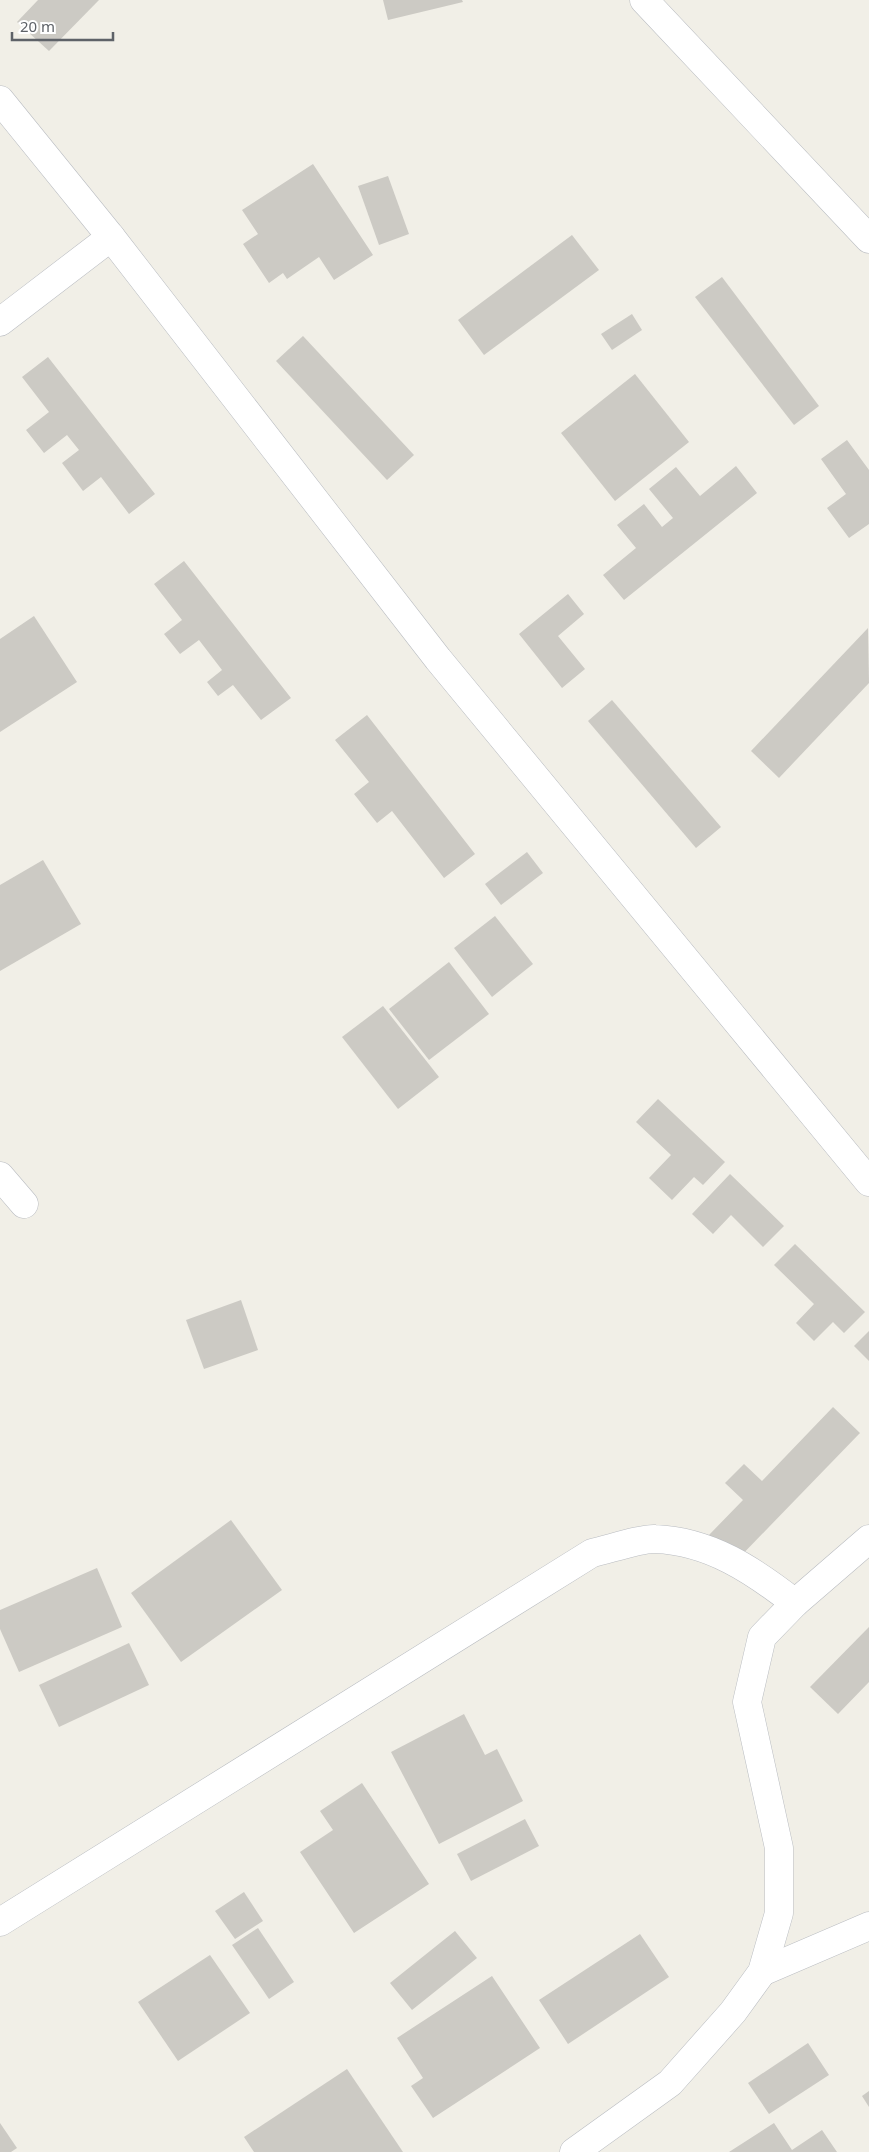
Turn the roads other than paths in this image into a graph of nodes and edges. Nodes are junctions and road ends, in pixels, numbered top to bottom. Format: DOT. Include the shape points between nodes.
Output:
graph roads {
  1 [pos="644,0"];
  2 [pos="0,100"];
  3 [pos="868,235"];
  4 [pos="111,237"];
  5 [pos="0,322"];
  6 [pos="0,1176"];
  7 [pos="869,1182"];
  8 [pos="24,1204"];
  9 [pos="869,1539"];
  10 [pos="795,1604"];
  11 [pos="0,1922"];
  12 [pos="869,1926"];
  13 [pos="762,1972"];
  14 [pos="574,2152"];
  1 -- 3 [label="street"];
  2 -- 4 [label="street"];
  4 -- 5 [label="street"];
  4 -- 7 [label="street" via="438,659"];
  6 -- 8 [label="street"];
  9 -- 10 [label="street"];
  10 -- 11 [label="street" via="762,1576 704,1547 654,1538 592,1553"];
  10 -- 13 [label="street" via="762,1637 747,1702 779,1848 779,1913"];
  12 -- 13 [label="street"];
  13 -- 14 [label="street" via="733,2012 670,2083"];
}
